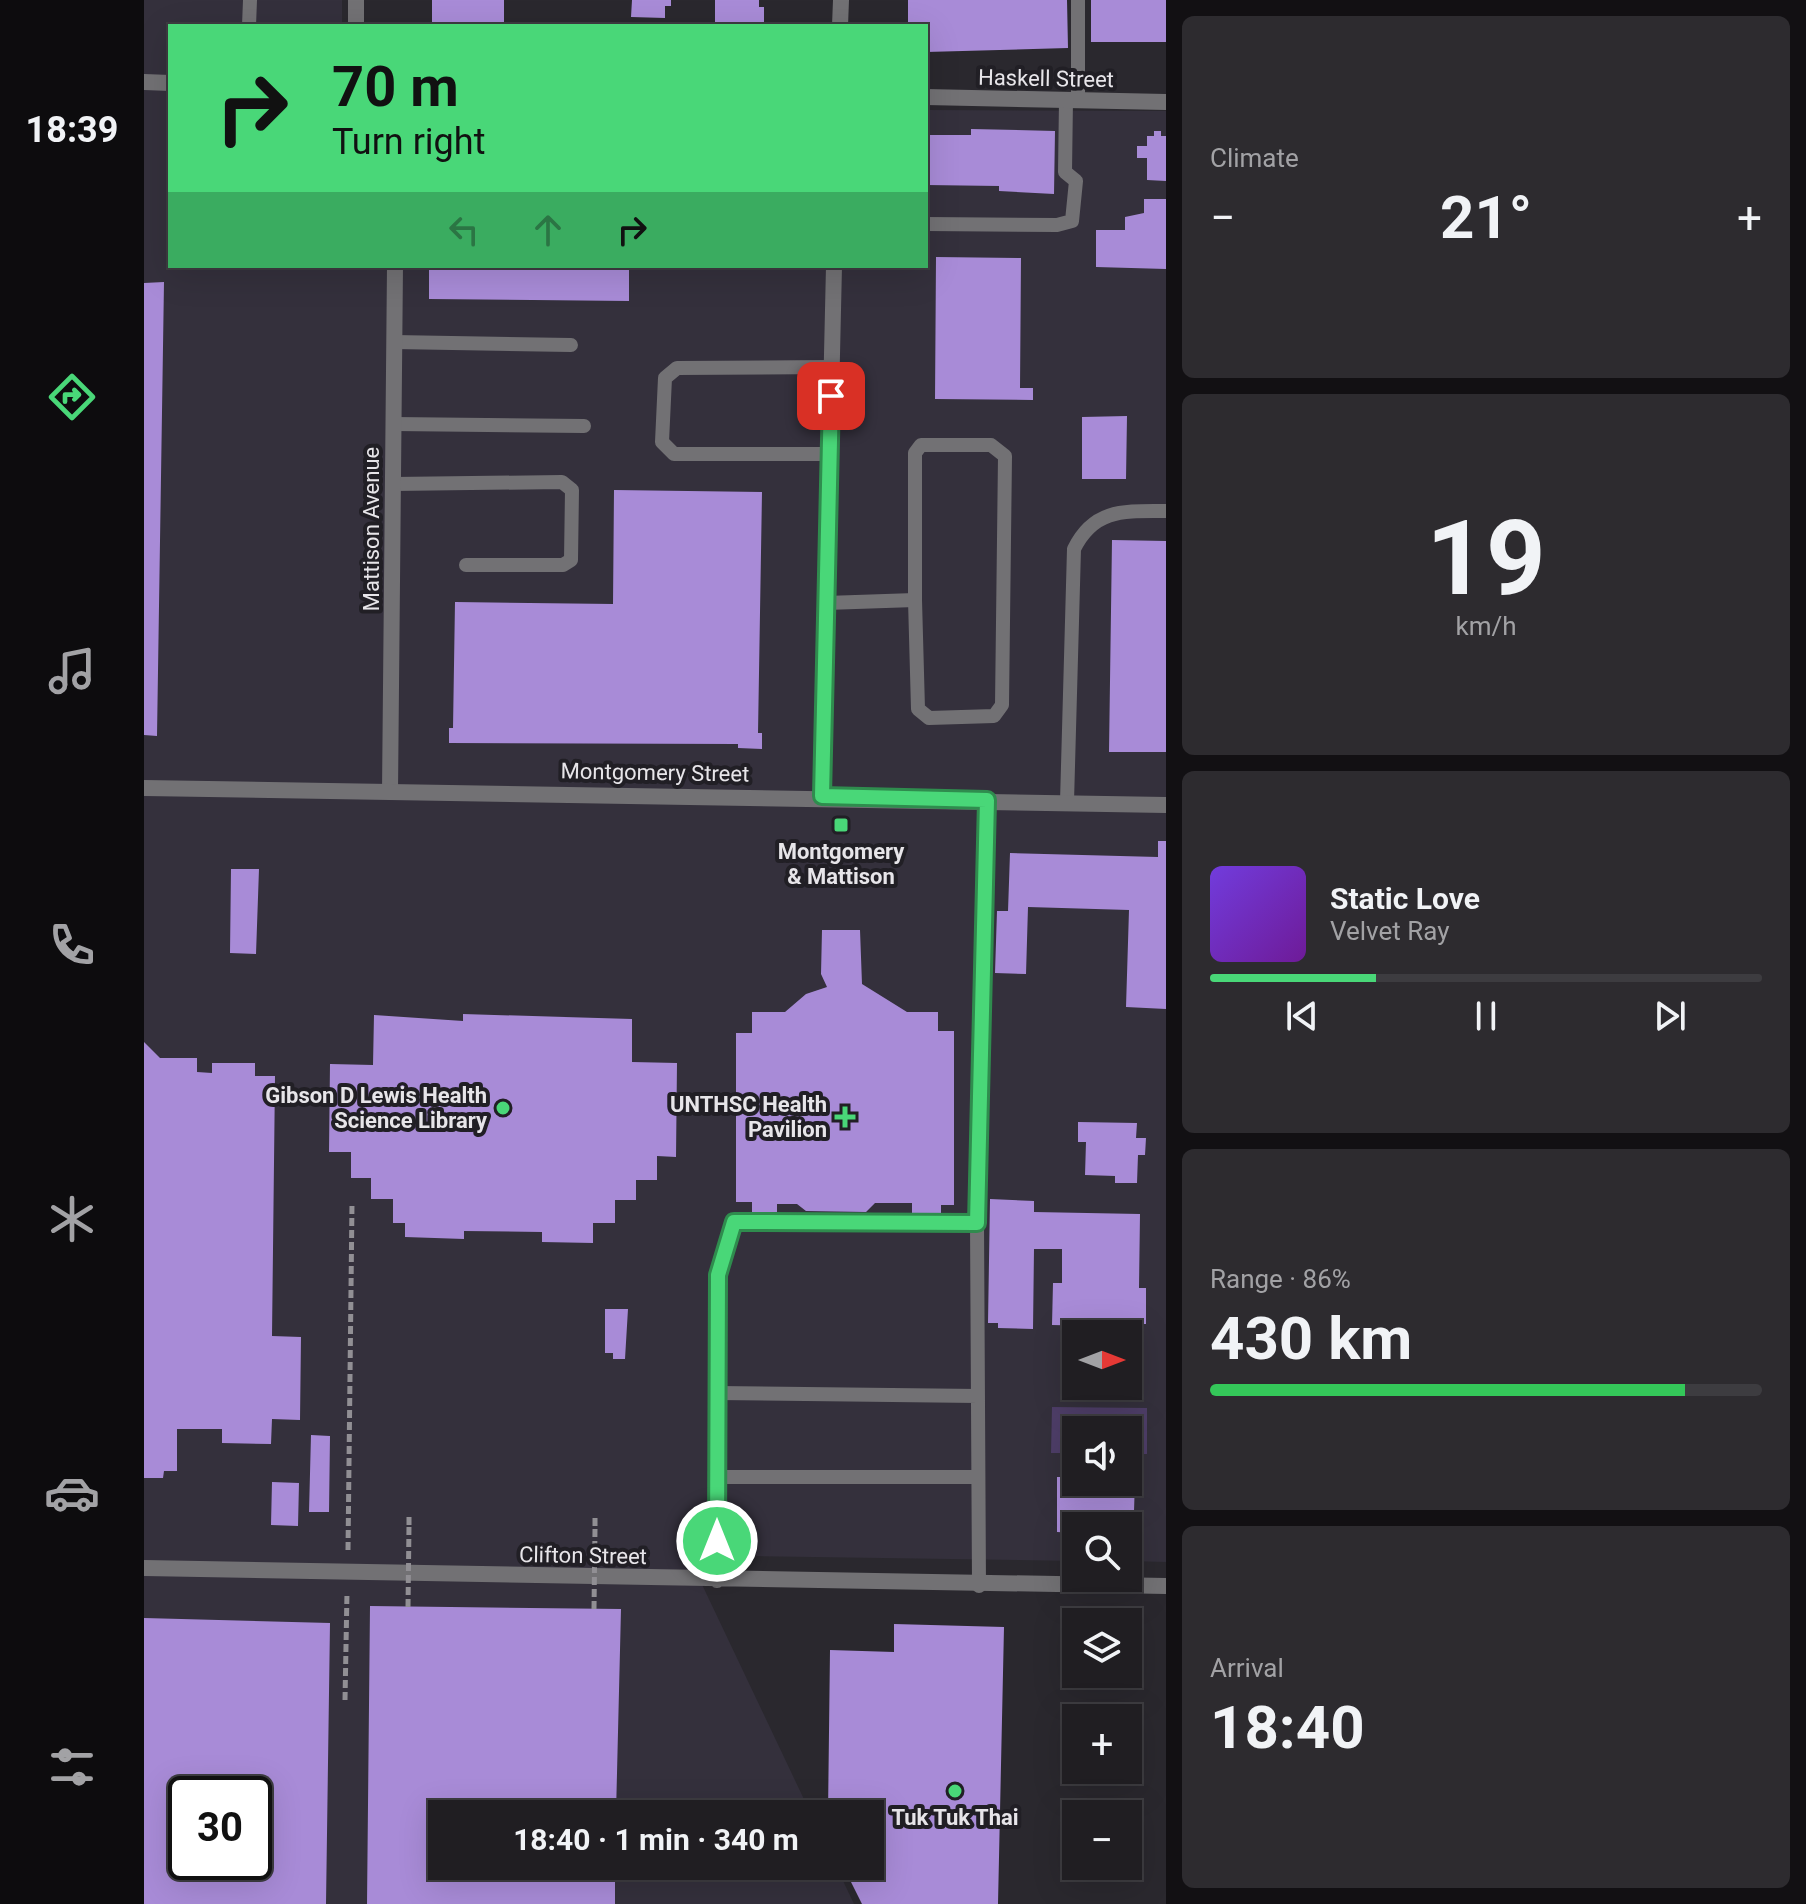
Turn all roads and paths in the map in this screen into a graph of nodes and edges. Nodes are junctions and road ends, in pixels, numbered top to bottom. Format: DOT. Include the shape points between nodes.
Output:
graph roads {
  1 [pos="250,0"];
  2 [pos="356,0"];
  3 [pos="841,0"];
  4 [pos="1078,0"];
  5 [pos="249,24"];
  6 [pos="356,24"];
  7 [pos="840,24"];
  8 [pos="144,82"];
  9 [pos="168,83"];
  10 [pos="928,97"];
  11 [pos="1072,100"];
  12 [pos="1166,102"];
  13 [pos="928,224"];
  14 [pos="395,268"];
  15 [pos="834,268"];
  16 [pos="394,342"];
  17 [pos="571,345"];
  18 [pos="832,367"];
  19 [pos="394,424"];
  20 [pos="584,426"];
  21 [pos="830,454"];
  22 [pos="394,484"];
  23 [pos="1166,511"];
  24 [pos="466,565"];
  25 [pos="915,600"];
  26 [pos="826,603"];
  27 [pos="144,788"];
  28 [pos="390,792"];
  29 [pos="822,796"];
  30 [pos="987,800"];
  31 [pos="1067,802"];
  32 [pos="1166,805"];
  33 [pos="352,1203"];
  34 [pos="734,1222"];
  35 [pos="977,1223"];
  36 [pos="717,1393"];
  37 [pos="978,1396"];
  38 [pos="717,1477"];
  39 [pos="978,1477"];
  40 [pos="409,1517"];
  41 [pos="595,1518"];
  42 [pos="144,1568"];
  43 [pos="348,1573"];
  44 [pos="717,1580"];
  45 [pos="979,1586"];
  46 [pos="1166,1586"];
  47 [pos="408,1607"];
  48 [pos="594,1609"];
  49 [pos="345,1700"];
  1 -- 5 [label="lane"];
  2 -- 6 [label="street"];
  3 -- 7 [label="street"];
  4 -- 11 [label="lane"];
  8 -- 9 [label="street"];
  10 -- 11 [label="street, Haskell Street"];
  11 -- 12 [label="street, Haskell Street"];
  11 -- 13 [label="lane" via="1065,172 1076,181 1072,221"];
  14 -- 16 [label="street, Mattison Avenue"];
  15 -- 18 [label="street"];
  16 -- 17 [label="lane"];
  16 -- 19 [label="street, Mattison Avenue"];
  18 -- 21 [label="street"];
  18 -- 21 [label="lane" via="677,368 665,378 662,442 674,454"];
  19 -- 20 [label="lane"];
  19 -- 22 [label="street, Mattison Avenue"];
  21 -- 26 [label="street"];
  22 -- 24 [label="lane" via="562,482 572,490 571,560 563,565"];
  22 -- 28 [label="street, Mattison Avenue"];
  23 -- 31 [label="lane" via="1118,511 1082,533 1074,549"];
  25 -- 25 [label="lane" via="915,453 921,445 991,445 1005,456 1002,705 994,716 929,718 918,709"];
  25 -- 26 [label="lane"];
  26 -- 29 [label="street"];
  27 -- 28 [label="street, Montgomery Street"];
  28 -- 29 [label="street, Montgomery Street"];
  29 -- 30 [label="street, Montgomery Street"];
  30 -- 31 [label="street, Montgomery Street"];
  30 -- 35 [label="lane"];
  31 -- 32 [label="street, Montgomery Street"];
  33 -- 43 [label="path"];
  34 -- 35 [label="lane"];
  34 -- 36 [label="street" via="718,1275"];
  35 -- 37 [label="lane"];
  36 -- 37 [label="lane"];
  36 -- 38 [label="street"];
  37 -- 39 [label="lane"];
  38 -- 39 [label="lane"];
  38 -- 44 [label="street"];
  39 -- 45 [label="lane"];
  40 -- 47 [label="path, bridge"];
  41 -- 48 [label="path, bridge"];
  42 -- 43 [label="street, Clifton Street"];
  43 -- 44 [label="street, Clifton Street"];
  43 -- 49 [label="path"];
  44 -- 45 [label="street, Clifton Street"];
  45 -- 46 [label="street, Clifton Street"];
}
